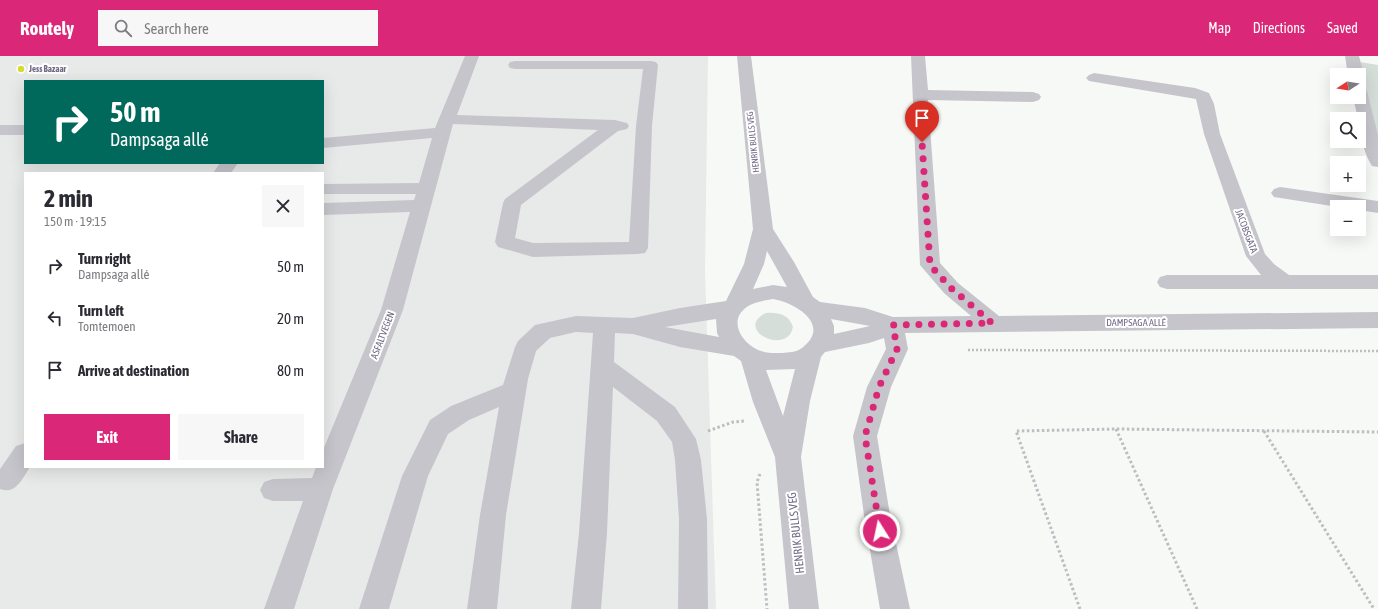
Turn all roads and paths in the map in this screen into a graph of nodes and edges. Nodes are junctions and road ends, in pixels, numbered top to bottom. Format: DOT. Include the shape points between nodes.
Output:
graph roads {
  1 [pos="472,56"];
  2 [pos="744,56"];
  3 [pos="918,56"];
  4 [pos="1352,56"];
  5 [pos="594,60"];
  6 [pos="515,65"];
  7 [pos="1355,68"];
  8 [pos="1094,78"];
  9 [pos="920,95"];
  10 [pos="1033,97"];
  11 [pos="1362,104"];
  12 [pos="615,125"];
  13 [pos="444,126"];
  14 [pos="644,126"];
  15 [pos="0,130"];
  16 [pos="24,130"];
  17 [pos="324,143"];
  18 [pos="1378,162"];
  19 [pos="324,189"];
  20 [pos="1280,193"];
  21 [pos="424,197"];
  22 [pos="1378,207"];
  23 [pos="324,209"];
  24 [pos="763,229"];
  25 [pos="1283,281"];
  26 [pos="1167,282"];
  27 [pos="1378,282"];
  28 [pos="733,306"];
  29 [pos="810,306"];
  30 [pos="1378,320"];
  31 [pos="992,323"];
  32 [pos="605,324"];
  33 [pos="893,325"];
  34 [pos="632,326"];
  35 [pos="814,350"];
  36 [pos="968,350"];
  37 [pos="1378,351"];
  38 [pos="744,352"];
  39 [pos="602,366"];
  40 [pos="514,391"];
  41 [pos="750,421"];
  42 [pos="1116,429"];
  43 [pos="1264,431"];
  44 [pos="1378,432"];
  45 [pos="684,439"];
  46 [pos="24,455"];
  47 [pos="788,457"];
  48 [pos="7,480"];
  49 [pos="757,482"];
  50 [pos="320,489"];
  51 [pos="273,490"];
  52 [pos="279,609"];
  53 [pos="374,609"];
  54 [pos="482,609"];
  55 [pos="586,609"];
  56 [pos="693,609"];
  57 [pos="767,609"];
  58 [pos="804,609"];
  59 [pos="894,609"];
  60 [pos="1080,609"];
  61 [pos="1197,609"];
  62 [pos="1374,609"];
  1 -- 13 [label="street, ASFALTVEGEN"];
  2 -- 24 [label="street, HENRIK BULLS VEG"];
  3 -- 9 [label="street"];
  4 -- 7 [label="street"];
  5 -- 6 [label="street"];
  5 -- 14 [label="street" via="651,65"];
  8 -- 25 [label="street, JACOBSGATA" via="1203,96 1212,134 1256,256 1267,269"];
  9 -- 10 [label="street"];
  9 -- 31 [label="street" via="930,265 951,288"];
  11 -- 18 [label="street"];
  12 -- 13 [label="street"];
  12 -- 14 [label="street"];
  12 -- 14 [label="street" via="512,203 505,242 533,250 638,248"];
  13 -- 17 [label="street"];
  13 -- 21 [label="street, ASFALTVEGEN"];
  15 -- 16 [label="street"];
  19 -- 21 [label="street"];
  20 -- 22 [label="street"];
  21 -- 23 [label="street"];
  21 -- 50 [label="street, ASFALTVEGEN" via="392,310"];
  24 -- 28 [label="street, HENRIK BULLS VEG" via="754,264"];
  24 -- 29 [label="street, HENRIK BULLS VEG"];
  25 -- 26 [label="street"];
  25 -- 27 [label="street"];
  28 -- 29 [label="street" via="750,295 773,292 790,295"];
  28 -- 34 [label="street"];
  28 -- 38 [label="street, HENRIK BULLS VEG" via="726,316 725,328 730,340"];
  29 -- 33 [label="street, DAMPSAGA ALLÉ" via="865,316"];
  29 -- 35 [label="street, HENRIK BULLS VEG" via="818,314 824,331"];
  30 -- 31 [label="street, DAMPSAGA ALLÉ"];
  31 -- 33 [label="street, DAMPSAGA ALLÉ"];
  32 -- 34 [label="street"];
  32 -- 39 [label="street"];
  32 -- 40 [label="street" via="576,324 543,331 526,347"];
  33 -- 35 [label="street, DAMPSAGA ALLÉ" via="869,336"];
  33 -- 59 [label="street" via="897,349 879,387 865,436"];
  34 -- 38 [label="street"];
  35 -- 38 [label="street" via="794,361 781,363 760,361"];
  35 -- 47 [label="street, HENRIK BULLS VEG" via="798,401"];
  36 -- 37 [label="path"];
  38 -- 47 [label="street, HENRIK BULLS VEG"];
  39 -- 45 [label="street" via="666,414"];
  39 -- 55 [label="street"];
  40 -- 53 [label="street" via="460,413 439,427 415,476"];
  40 -- 54 [label="street" via="493,515"];
  41 -- 45 [label="path" via="733,422"];
  42 -- 43 [label="path"];
  42 -- 60 [label="path" via="1016,431"];
  42 -- 61 [label="path"];
  43 -- 44 [label="path"];
  43 -- 62 [label="path"];
  45 -- 56 [label="street" via="693,519"];
  46 -- 48 [label="street"];
  47 -- 58 [label="street, HENRIK BULLS VEG"];
  49 -- 57 [label="path"];
  50 -- 51 [label="street"];
  50 -- 52 [label="street, ASFALTVEGEN"];
}
